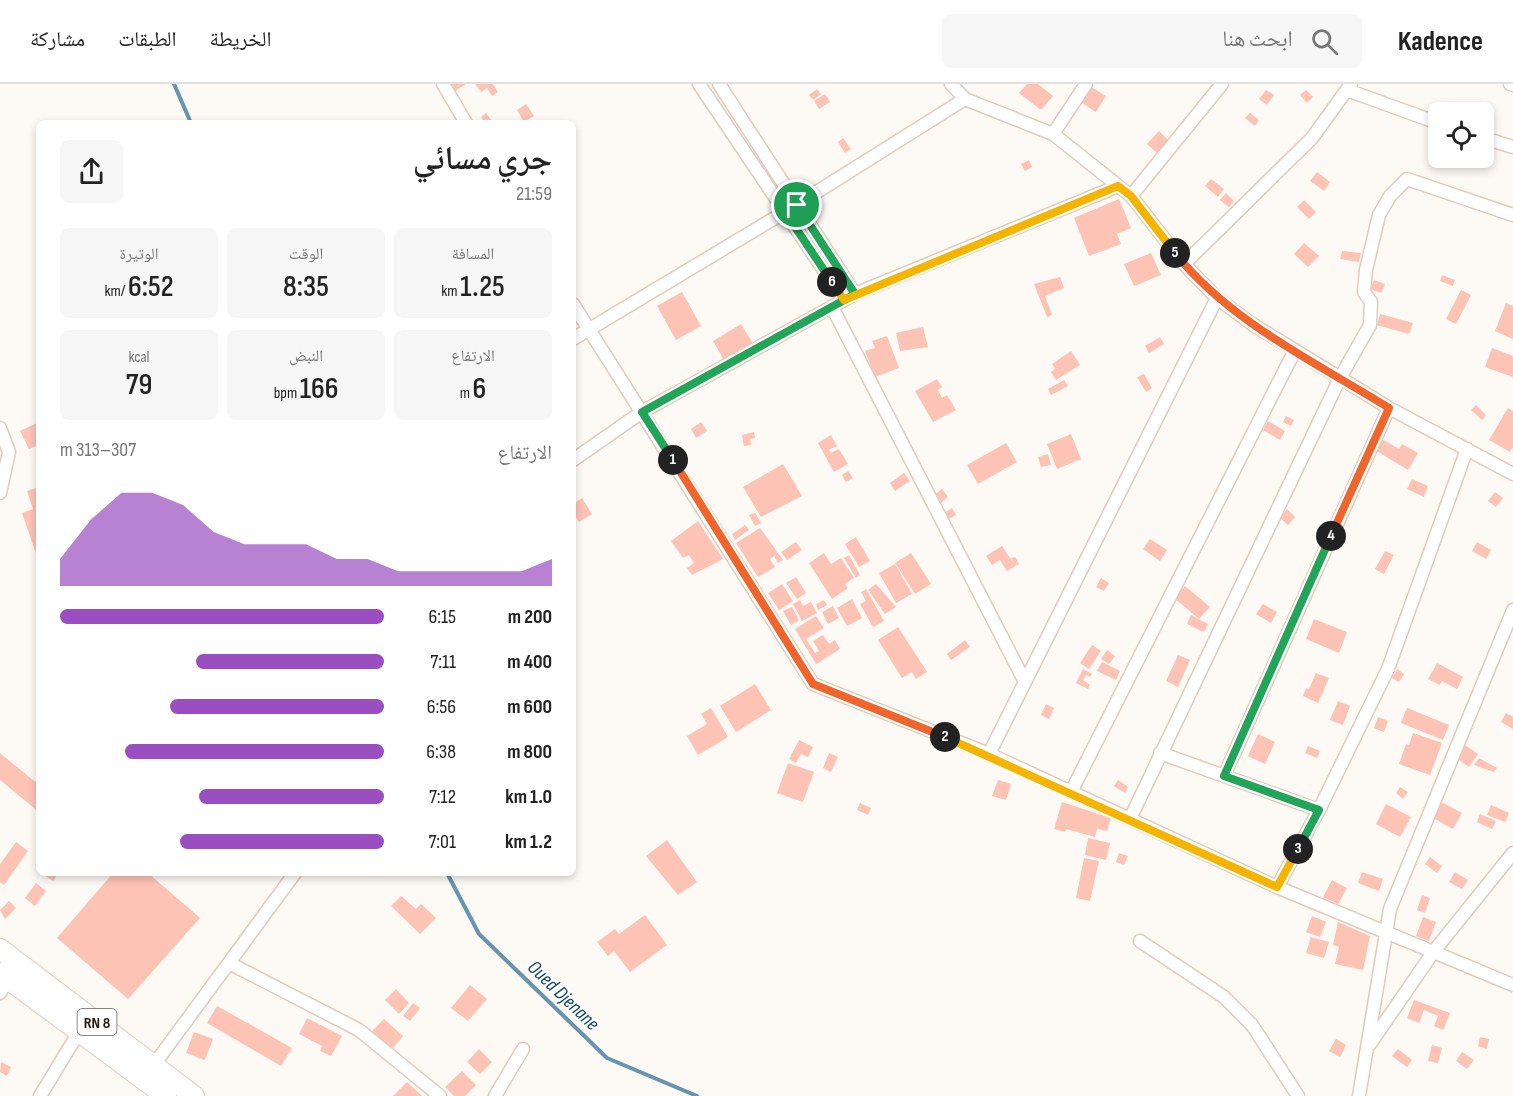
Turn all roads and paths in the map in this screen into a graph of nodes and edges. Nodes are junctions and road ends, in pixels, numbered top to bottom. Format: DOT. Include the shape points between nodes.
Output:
graph roads {
  1 [pos="442,84"];
  2 [pos="699,84"];
  3 [pos="719,84"];
  4 [pos="951,84"];
  5 [pos="1086,84"];
  6 [pos="1222,84"];
  7 [pos="1349,87"];
  8 [pos="965,99"];
  9 [pos="1428,119"];
  10 [pos="464,120"];
  11 [pos="1053,134"];
  12 [pos="1494,141"];
  13 [pos="1513,147"];
  14 [pos="1118,186"];
  15 [pos="1131,196"];
  16 [pos="797,205"];
  17 [pos="785,212"];
  18 [pos="1513,215"];
  19 [pos="1184,264"];
  20 [pos="855,294"];
  21 [pos="1217,298"];
  22 [pos="844,300"];
  23 [pos="832,307"];
  24 [pos="576,309"];
  25 [pos="588,329"];
  26 [pos="576,337"];
  27 [pos="1295,350"];
  28 [pos="1340,378"];
  29 [pos="1389,408"];
  30 [pos="642,412"];
  31 [pos="0,428"];
  32 [pos="1467,449"];
  33 [pos="576,458"];
  34 [pos="1513,474"];
  35 [pos="0,493"];
  36 [pos="1513,610"];
  37 [pos="1025,682"];
  38 [pos="1160,753"];
  39 [pos="989,754"];
  40 [pos="1224,776"];
  41 [pos="1071,792"];
  42 [pos="1319,810"];
  43 [pos="1130,819"];
  44 [pos="1513,853"];
  45 [pos="294,876"];
  46 [pos="1277,887"];
  47 [pos="1386,931"];
  48 [pos="1140,941"];
  49 [pos="0,949"];
  50 [pos="1434,951"];
  51 [pos="230,963"];
  52 [pos="3,982"];
  53 [pos="1513,985"];
  54 [pos="84,1024"];
  55 [pos="1367,1047"];
  56 [pos="523,1049"];
  57 [pos="125,1055"];
  58 [pos="153,1065"];
  59 [pos="40,1096"];
  60 [pos="166,1096"];
  61 [pos="194,1096"];
  62 [pos="440,1096"];
  63 [pos="495,1096"];
  64 [pos="1298,1096"];
  65 [pos="1359,1096"];
  1 -- 10 [label="street"];
  2 -- 17 [label="street"];
  3 -- 16 [label="street"];
  4 -- 8 [label="street"];
  5 -- 11 [label="street"];
  6 -- 15 [label="street"];
  7 -- 9 [label="street"];
  7 -- 19 [label="street" via="1312,138"];
  8 -- 11 [label="street"];
  8 -- 16 [label="street"];
  11 -- 14 [label="street"];
  12 -- 13 [label="street"];
  14 -- 15 [label="street"];
  14 -- 20 [label="street"];
  15 -- 19 [label="street"];
  16 -- 17 [label="street"];
  16 -- 20 [label="street"];
  17 -- 22 [label="street"];
  17 -- 25 [label="street"];
  18 -- 28 [label="street" via="1407,179 1385,206 1374,230 1364,292 1371,302 1370,325"];
  19 -- 21 [label="street"];
  20 -- 22 [label="street"];
  21 -- 27 [label="street"];
  21 -- 37 [label="street"];
  22 -- 23 [label="street"];
  23 -- 30 [label="street"];
  23 -- 37 [label="street"];
  24 -- 25 [label="street"];
  25 -- 26 [label="street"];
  25 -- 30 [label="street"];
  27 -- 28 [label="street"];
  27 -- 41 [label="street"];
  28 -- 29 [label="street"];
  28 -- 38 [label="street"];
  29 -- 32 [label="street"];
  29 -- 40 [label="street"];
  30 -- 33 [label="street"];
  30 -- 39 [label="street" via="813,684"];
  31 -- 35 [label="street" via="9,452"];
  32 -- 34 [label="street"];
  32 -- 42 [label="street" via="1388,669"];
  36 -- 47 [label="street" via="1390,909"];
  37 -- 39 [label="street"];
  38 -- 40 [label="street"];
  38 -- 43 [label="street"];
  39 -- 41 [label="street"];
  40 -- 42 [label="street"];
  41 -- 43 [label="street"];
  42 -- 46 [label="street"];
  43 -- 46 [label="street"];
  44 -- 50 [label="street"];
  45 -- 51 [label="street"];
  46 -- 47 [label="street"];
  47 -- 50 [label="street"];
  47 -- 55 [label="street"];
  48 -- 64 [label="street" via="1224,997 1252,1025"];
  49 -- 54 [label="main road, RN 8"];
  50 -- 53 [label="street"];
  50 -- 55 [label="street"];
  51 -- 58 [label="street"];
  51 -- 62 [label="street" via="359,1030"];
  52 -- 54 [label="main road, RN 8"];
  54 -- 57 [label="main road, RN 8"];
  54 -- 59 [label="street"];
  55 -- 65 [label="street"];
  56 -- 63 [label="street"];
  57 -- 58 [label="main road, RN 8"];
  57 -- 60 [label="main road, RN 8"];
  58 -- 61 [label="main road, RN 8"];
}
